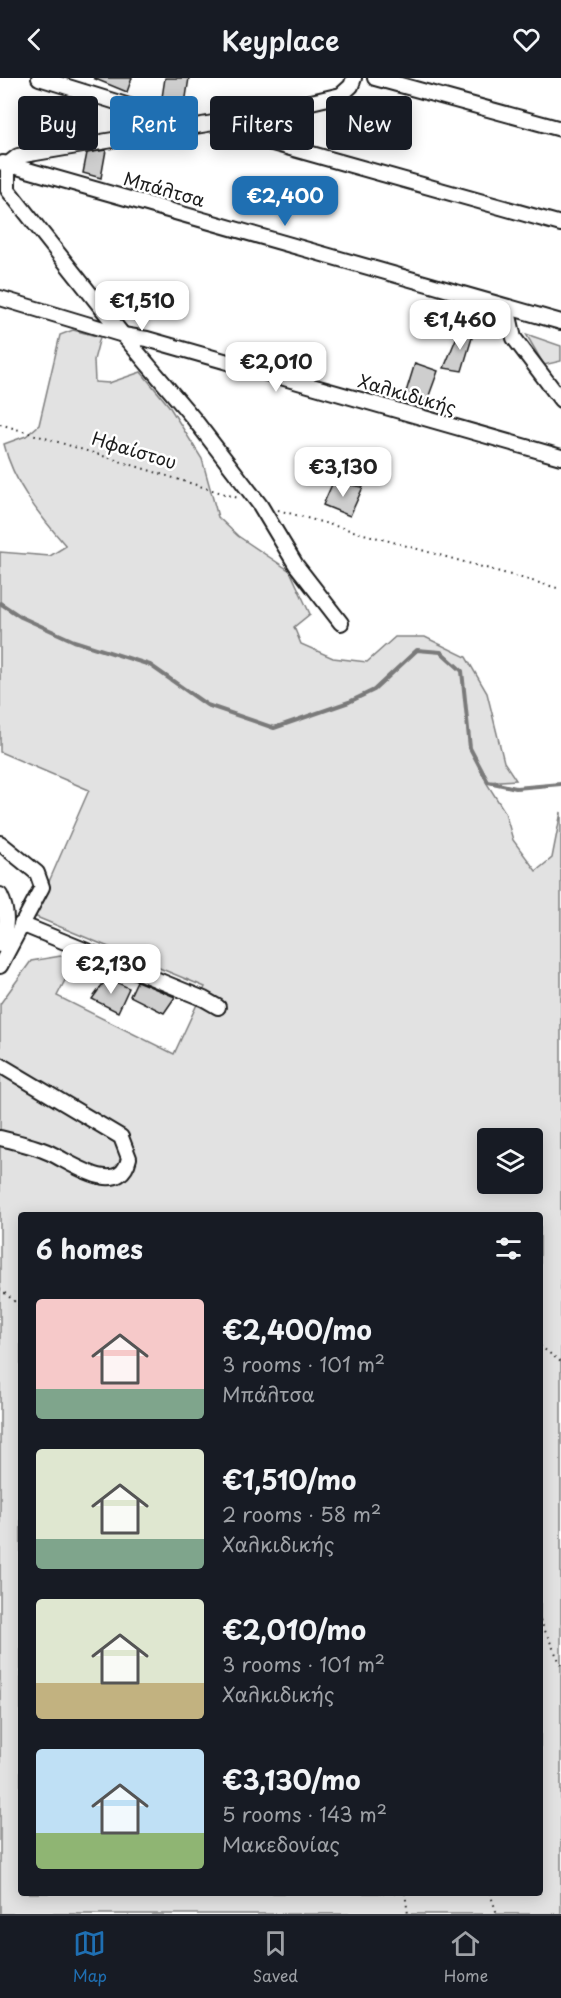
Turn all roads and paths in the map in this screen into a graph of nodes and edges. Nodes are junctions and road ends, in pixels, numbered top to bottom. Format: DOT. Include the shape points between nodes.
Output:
graph roads {
  1 [pos="39,78"];
  2 [pos="354,78"];
  3 [pos="375,78"];
  4 [pos="110,100"];
  5 [pos="314,101"];
  6 [pos="561,129"];
  7 [pos="110,141"];
  8 [pos="297,150"];
  9 [pos="4,163"];
  10 [pos="561,224"];
  11 [pos="0,298"];
  12 [pos="507,307"];
  13 [pos="561,322"];
  14 [pos="123,335"];
  15 [pos="561,400"];
  16 [pos="0,424"];
  17 [pos="561,457"];
  18 [pos="239,498"];
  19 [pos="260,505"];
  20 [pos="561,589"];
  21 [pos="341,623"];
  22 [pos="0,843"];
  23 [pos="0,895"];
  24 [pos="21,924"];
  25 [pos="0,945"];
  26 [pos="0,966"];
  27 [pos="218,1007"];
  28 [pos="0,1065"];
  29 [pos="0,1138"];
  30 [pos="0,1289"];
  31 [pos="18,1304"];
  32 [pos="543,1348"];
  33 [pos="561,1362"];
  34 [pos="543,1626"];
  35 [pos="561,1665"];
  36 [pos="405,1896"];
  37 [pos="491,1896"];
  38 [pos="408,1914"];
  39 [pos="497,1914"];
  1 -- 4 [label="street"];
  2 -- 5 [label="street" via="341,95"];
  3 -- 6 [label="street"];
  7 -- 9 [label="street" via="18,156"];
  8 -- 10 [label="street"];
  9 -- 12 [label="street, Μπάλτσα"];
  9 -- 14 [label="street" via="8,190"];
  11 -- 14 [label="street, Χαλκιδικής"];
  12 -- 13 [label="street, Μπάλτσα"];
  12 -- 15 [label="street" via="514,338"];
  14 -- 17 [label="street, Χαλκιδικής"];
  14 -- 19 [label="street"];
  16 -- 18 [label="path, Ηφαίστου"];
  19 -- 20 [label="path"];
  19 -- 21 [label="street" via="296,565"];
  22 -- 24 [label="street" via="41,880 42,887"];
  23 -- 25 [label="street" via="7,911"];
  24 -- 26 [label="street"];
  24 -- 27 [label="street"];
  28 -- 29 [label="street" via="121,1137 129,1158 123,1172 114,1178 102,1177 49,1152"];
  30 -- 31 [label="path"];
  32 -- 33 [label="path"];
  34 -- 35 [label="path"];
  36 -- 38 [label="path"];
  37 -- 39 [label="path"];
}
